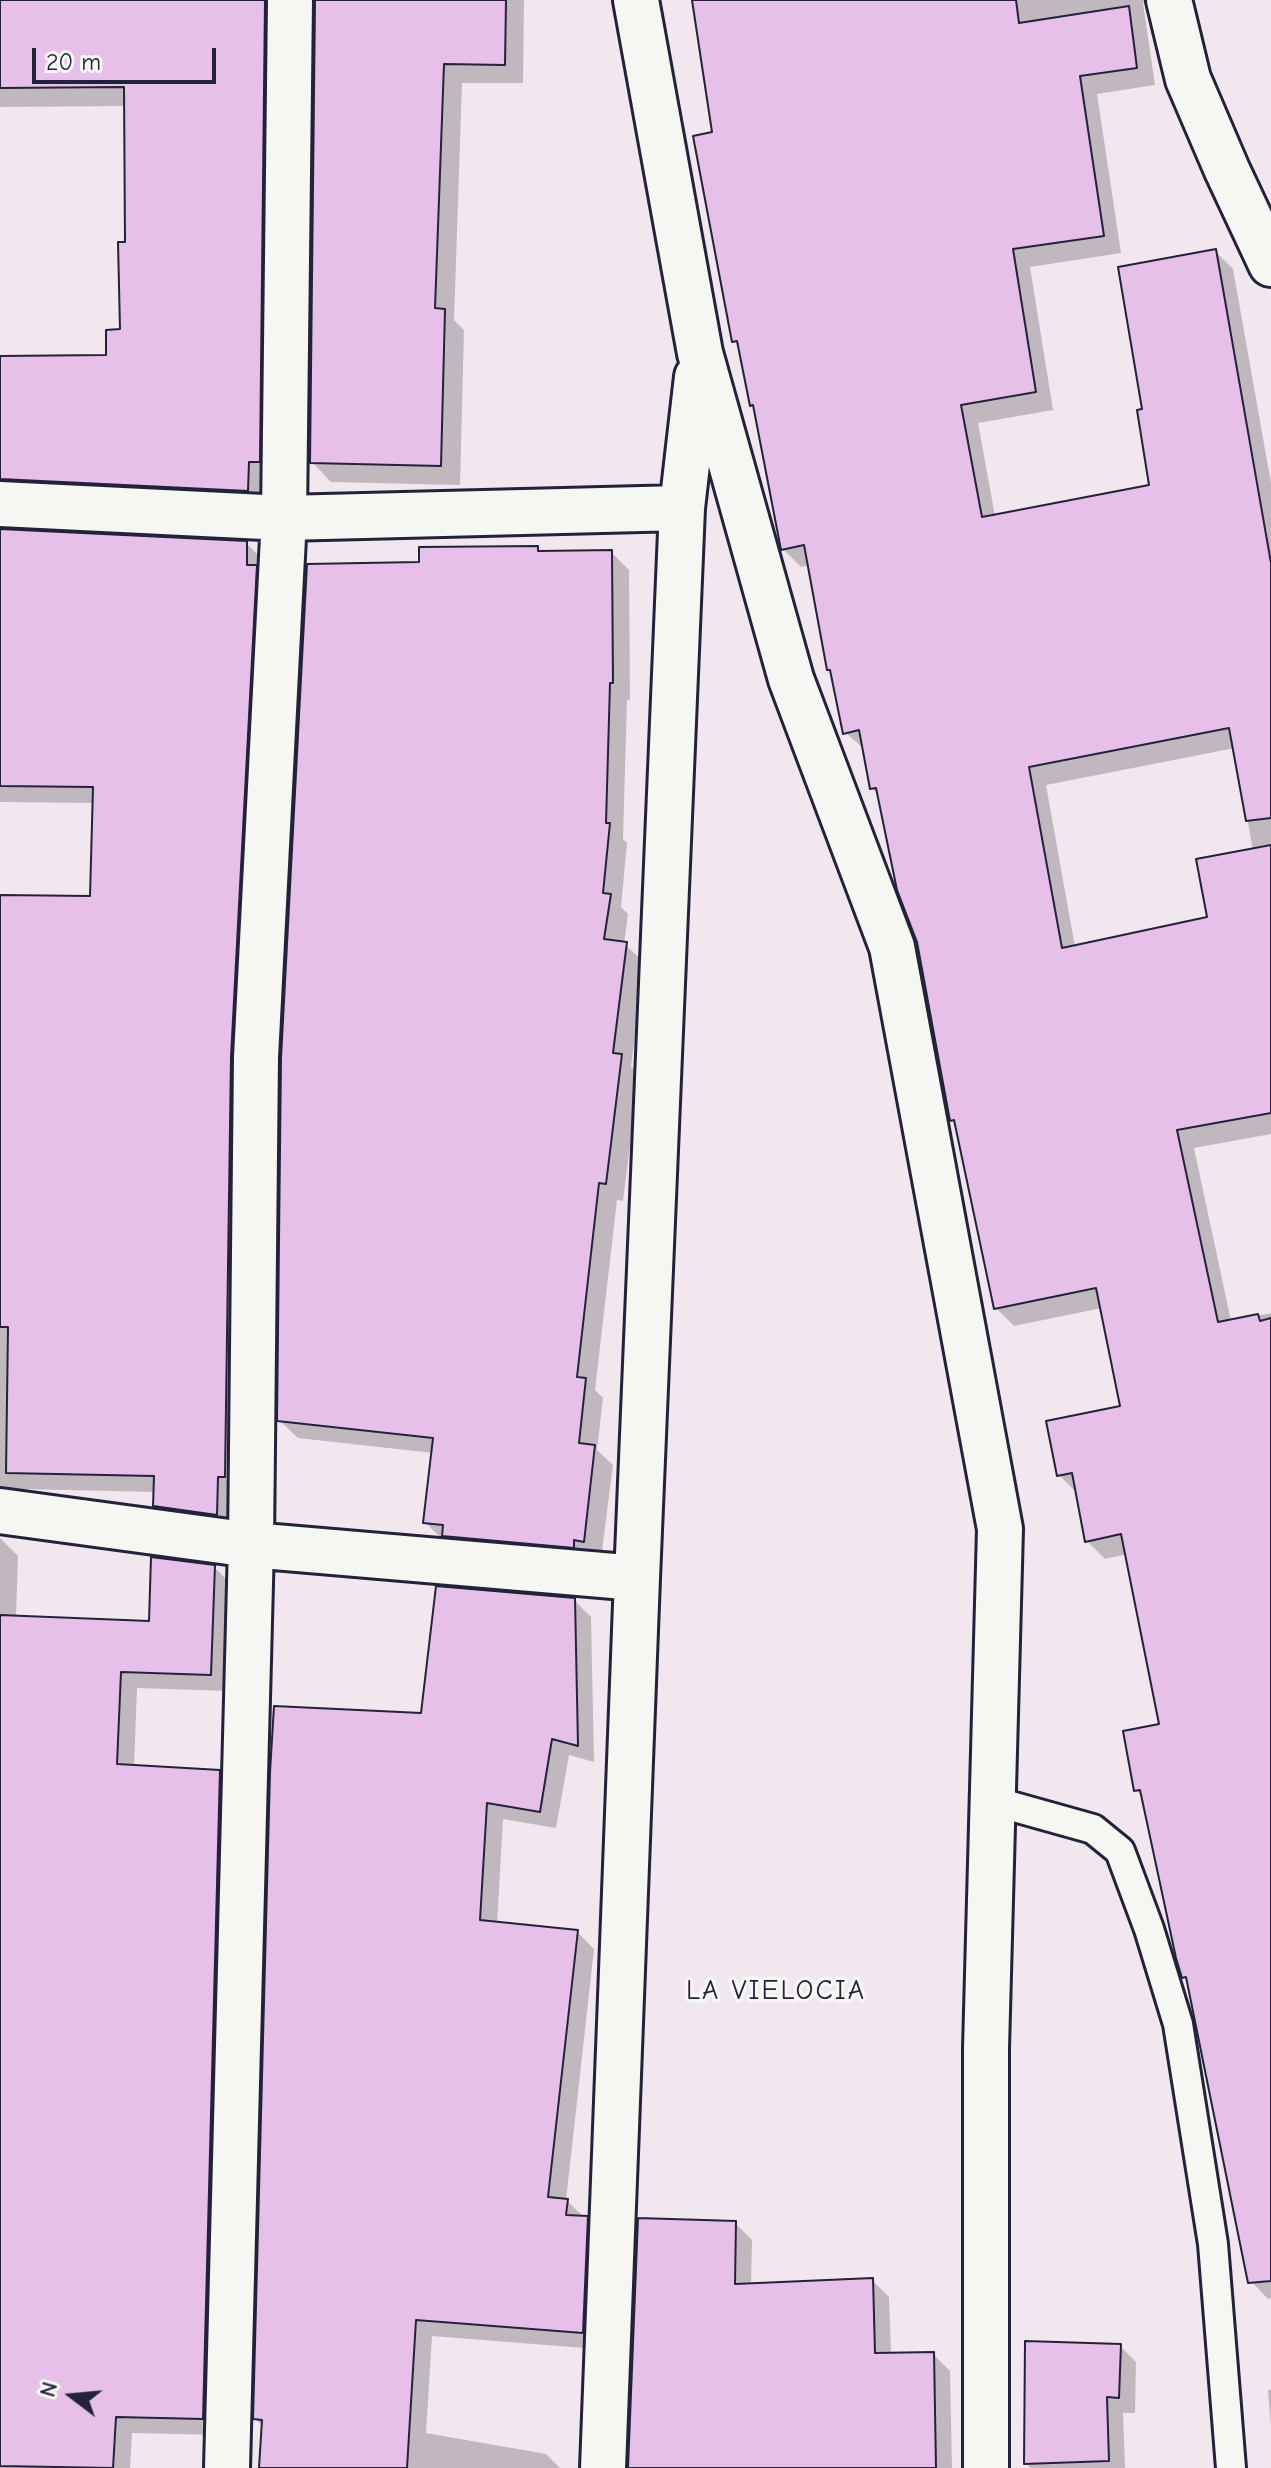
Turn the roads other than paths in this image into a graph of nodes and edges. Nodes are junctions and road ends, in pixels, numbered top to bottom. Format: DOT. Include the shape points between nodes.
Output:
graph roads {
  1 [pos="290,0"];
  2 [pos="636,0"];
  3 [pos="1169,0"];
  4 [pos="1271,264"];
  5 [pos="700,353"];
  6 [pos="0,504"];
  7 [pos="682,508"];
  8 [pos="284,518"];
  9 [pos="0,1511"];
  10 [pos="251,1545"];
  11 [pos="637,1578"];
  12 [pos="993,1801"];
  13 [pos="227,2468"];
  14 [pos="603,2468"];
  15 [pos="986,2468"];
  16 [pos="1231,2468"];
  1 -- 8 [label="street"];
  2 -- 5 [label="street"];
  3 -- 4 [label="street" via="1188,79"];
  5 -- 7 [label="street"];
  5 -- 12 [label="street" via="791,679 892,947 1000,1529"];
  6 -- 8 [label="street"];
  7 -- 8 [label="street"];
  7 -- 11 [label="street"];
  8 -- 10 [label="street" via="256,1057"];
  9 -- 10 [label="street"];
  10 -- 11 [label="street"];
  10 -- 13 [label="street"];
  11 -- 14 [label="street"];
  12 -- 15 [label="street" via="986,2048"];
  12 -- 16 [label="lane" via="1093,1829 1120,1851 1149,1929 1178,2024 1213,2244"];
}
